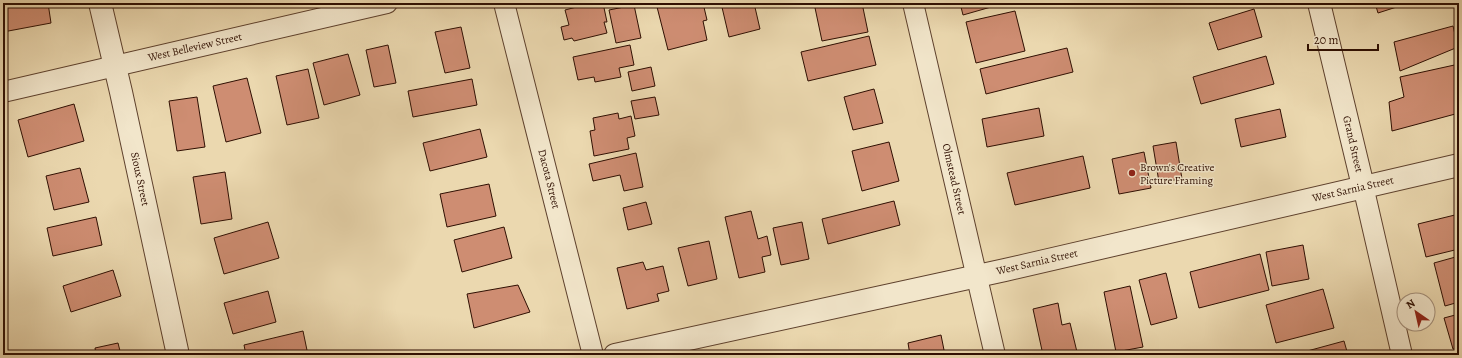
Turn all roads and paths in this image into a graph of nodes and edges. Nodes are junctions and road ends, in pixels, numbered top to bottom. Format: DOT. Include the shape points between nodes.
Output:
graph roads {
  1 [pos="100,3"];
  2 [pos="387,3"];
  3 [pos="504,3"];
  4 [pos="912,3"];
  5 [pos="1320,3"];
  6 [pos="115,65"];
  7 [pos="3,92"];
  8 [pos="1459,165"];
  9 [pos="1363,186"];
  10 [pos="976,276"];
  11 [pos="178,355"];
  12 [pos="593,355"];
  13 [pos="615,355"];
  14 [pos="995,355"];
  15 [pos="1402,355"];
  1 -- 6 [label="street, Sioux Street"];
  2 -- 6 [label="street, West Belleview Street"];
  3 -- 12 [label="street, Dacota Street"];
  4 -- 10 [label="street, Olmstead Street"];
  5 -- 9 [label="street, Grand Street"];
  6 -- 7 [label="street, West Belleview Street"];
  6 -- 11 [label="street, Sioux Street"];
  8 -- 9 [label="street, West Sarnia Street"];
  9 -- 10 [label="street, West Sarnia Street"];
  9 -- 15 [label="street, Grand Street"];
  10 -- 13 [label="street, West Sarnia Street"];
  10 -- 14 [label="street, Olmstead Street"];
}
